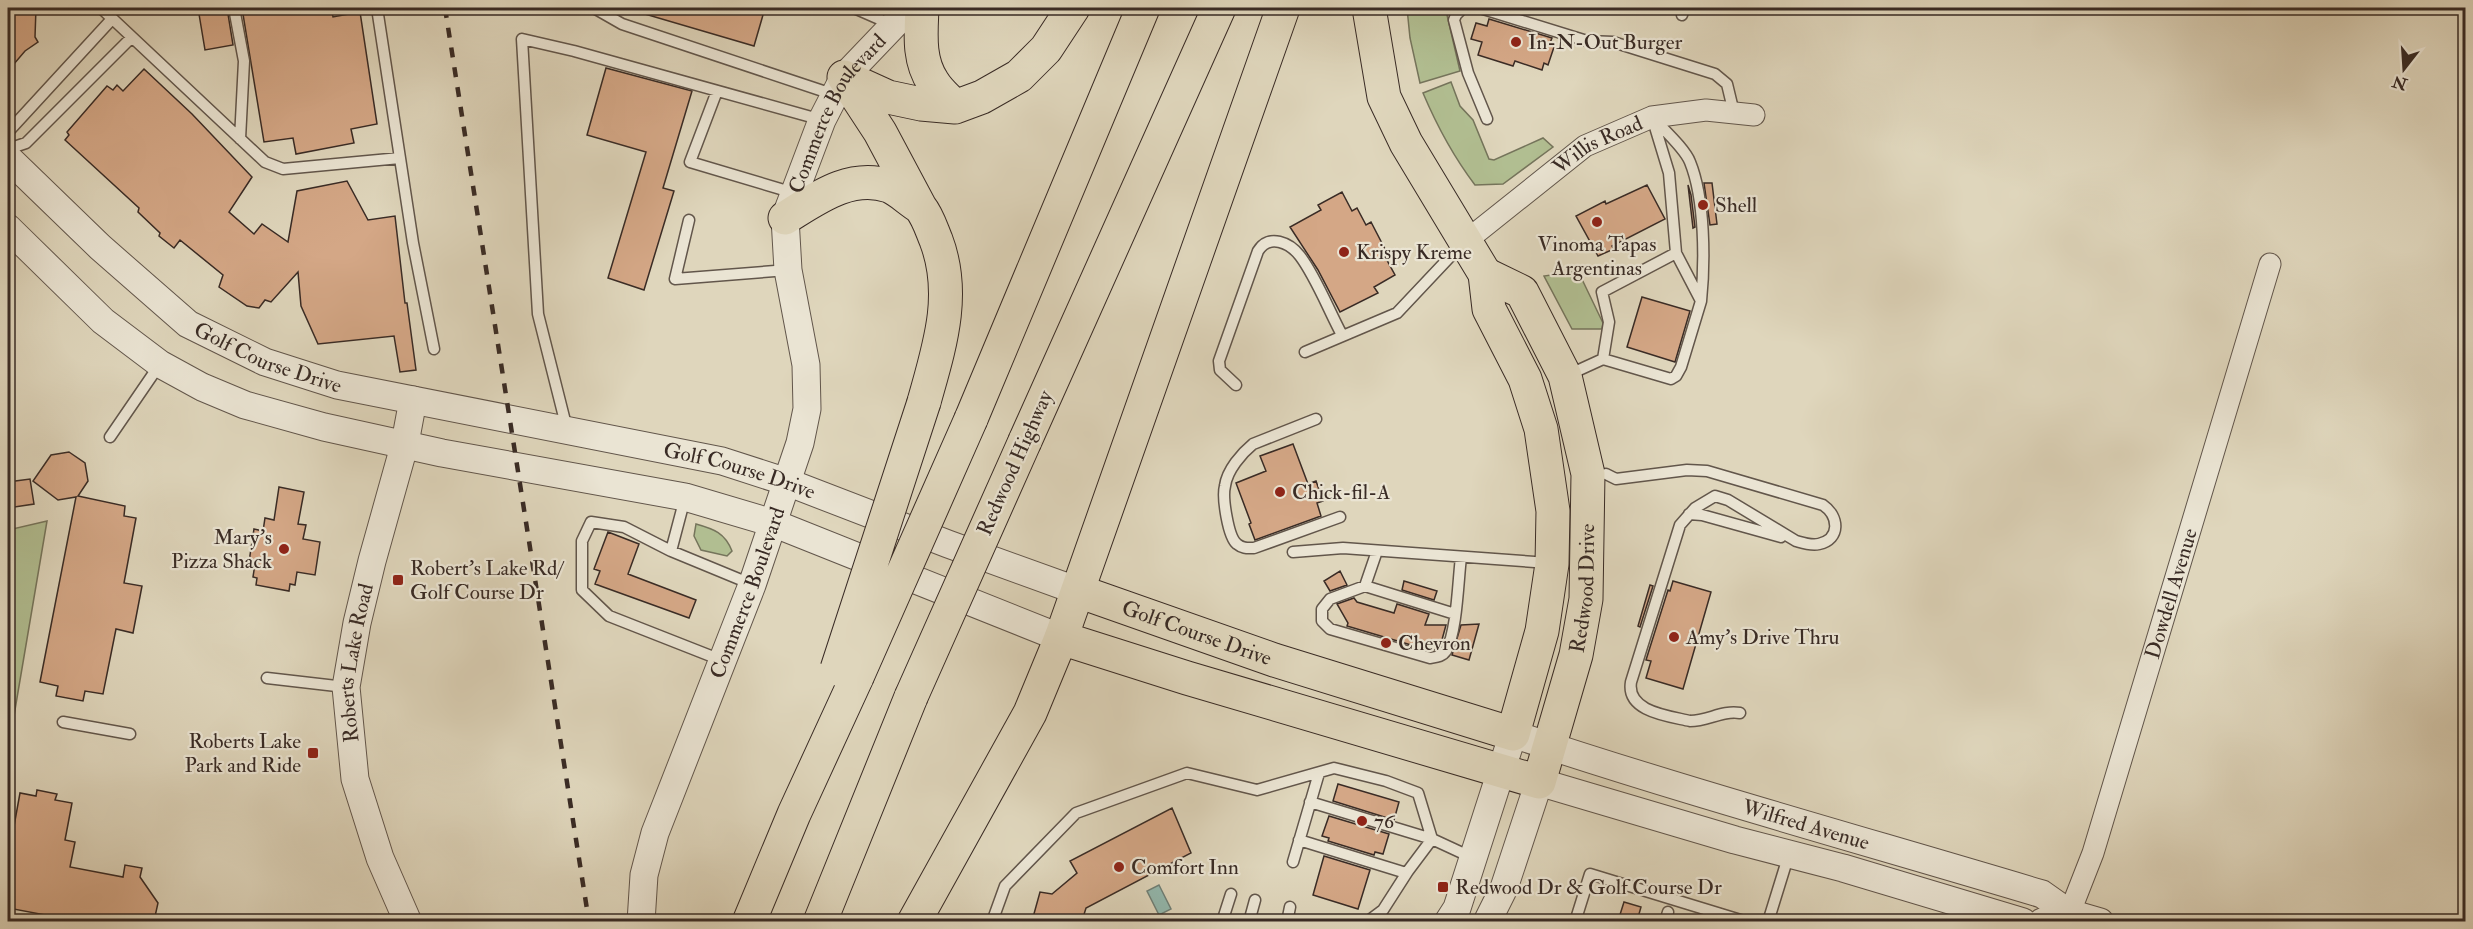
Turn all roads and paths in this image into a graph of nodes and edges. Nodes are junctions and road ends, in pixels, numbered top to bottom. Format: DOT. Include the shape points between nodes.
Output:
graph roads {
  1 [pos="101,8"];
  2 [pos="234,8"];
  3 [pos="377,8"];
  4 [pos="594,8"];
  5 [pos="854,8"];
  6 [pos="922,8"];
  7 [pos="1073,8"];
  8 [pos="1143,8"];
  9 [pos="1219,8"];
  10 [pos="1284,8"];
  11 [pos="1369,8"];
  12 [pos="1463,8"];
  13 [pos="1480,8"];
  14 [pos="902,16"];
  15 [pos="112,19"];
  16 [pos="132,37"];
  17 [pos="840,86"];
  18 [pos="717,91"];
  19 [pos="955,106"];
  20 [pos="1744,114"];
  21 [pos="1652,117"];
  22 [pos="1487,119"];
  23 [pos="822,120"];
  24 [pos="8,132"];
  25 [pos="240,139"];
  26 [pos="8,149"];
  27 [pos="8,158"];
  28 [pos="400,158"];
  29 [pos="790,205"];
  30 [pos="920,207"];
  31 [pos="689,220"];
  32 [pos="8,228"];
  33 [pos="1466,241"];
  34 [pos="1676,253"];
  35 [pos="2270,264"];
  36 [pos="788,270"];
  37 [pos="1485,274"];
  38 [pos="1701,301"];
  39 [pos="1342,335"];
  40 [pos="434,349"];
  41 [pos="1305,352"];
  42 [pos="1603,359"];
  43 [pos="160,364"];
  44 [pos="1565,376"];
  45 [pos="1236,385"];
  46 [pos="413,400"];
  47 [pos="1316,419"];
  48 [pos="567,429"];
  49 [pos="110,436"];
  50 [pos="405,443"];
  51 [pos="1605,474"];
  52 [pos="787,482"];
  53 [pos="685,498"];
  54 [pos="1689,514"];
  55 [pos="1340,517"];
  56 [pos="773,523"];
  57 [pos="1796,541"];
  58 [pos="671,551"];
  59 [pos="1377,551"];
  60 [pos="1293,552"];
  61 [pos="1461,557"];
  62 [pos="1552,564"];
  63 [pos="752,585"];
  64 [pos="1365,586"];
  65 [pos="1078,591"];
  66 [pos="1455,614"];
  67 [pos="1061,638"];
  68 [pos="721,660"];
  69 [pos="847,673"];
  70 [pos="267,678"];
  71 [pos="346,687"];
  72 [pos="1740,713"];
  73 [pos="63,722"];
  74 [pos="130,734"];
  75 [pos="1513,734"];
  76 [pos="1549,746"];
  77 [pos="1501,772"];
  78 [pos="1319,773"];
  79 [pos="1539,782"];
  80 [pos="1310,802"];
  81 [pos="1432,839"];
  82 [pos="1299,840"];
  83 [pos="1789,854"];
  84 [pos="1473,858"];
  85 [pos="1293,862"];
  86 [pos="1406,873"];
  87 [pos="1232,894"];
  88 [pos="1255,900"];
  89 [pos="1290,907"];
  90 [pos="2068,917"];
  91 [pos="408,921"];
  92 [pos="641,921"];
  93 [pos="749,921"];
  94 [pos="820,921"];
  95 [pos="914,921"];
  96 [pos="992,921"];
  97 [pos="1222,921"];
  98 [pos="1249,921"];
  99 [pos="1287,921"];
  100 [pos="1367,921"];
  101 [pos="1448,921"];
  102 [pos="1487,921"];
  103 [pos="1575,921"];
  104 [pos="1747,921"];
  105 [pos="1768,921"];
  106 [pos="2023,921"];
  107 [pos="2042,921"];
  108 [pos="2100,921"];
  1 -- 15 [label="lane"];
  2 -- 25 [label="lane" via="244,61"];
  3 -- 28 [label="lane"];
  4 -- 17 [label="lane" via="622,24"];
  5 -- 14 [label="lane"];
  6 -- 19 [label="main road" via="923,60 933,82"];
  7 -- 19 [label="main road" via="1046,49 1019,76 982,97"];
  8 -- 69 [label="main road, bridge" via="971,419"];
  9 -- 94 [label="main road, Redwood Highway, bridge" via="911,697"];
  10 -- 65 [label="main road"];
  11 -- 33 [label="main road, Redwood Drive" via="1384,97 1406,143"];
  12 -- 22 [label="lane" via="1454,20 1468,73"];
  13 -- 20 [label="lane" via="1587,41 1614,42 1715,74 1727,84"];
  14 -- 17 [label="street, Commerce Boulevard"];
  15 -- 16 [label="lane"];
  15 -- 24 [label="lane"];
  16 -- 25 [label="lane"];
  16 -- 26 [label="lane" via="26,143"];
  17 -- 19 [label="main road" via="921,104"];
  17 -- 23 [label="street, Commerce Boulevard"];
  17 -- 30 [label="main road" via="880,132"];
  18 -- 23 [label="lane"];
  18 -- 29 [label="lane" via="690,162"];
  18 -- 48 [label="lane" via="522,39 538,314"];
  20 -- 21 [label="street, Willis Road" via="1706,110"];
  21 -- 33 [label="street, Willis Road" via="1585,146"];
  21 -- 34 [label="lane" via="1669,173"];
  21 -- 38 [label="lane" via="1690,160 1698,193 1704,266"];
  23 -- 29 [label="street, Commerce Boulevard"];
  25 -- 28 [label="lane" via="265,162 283,169"];
  27 -- 46 [label="street, Golf Course Drive" via="100,247 188,324 265,362 337,385"];
  28 -- 40 [label="lane"];
  29 -- 30 [label="main road" via="859,183 889,186"];
  29 -- 36 [label="street, Commerce Boulevard"];
  30 -- 69 [label="main road, bridge" via="941,254 948,296 941,342"];
  31 -- 36 [label="lane" via="675,279"];
  32 -- 43 [label="street, Golf Course Drive" via="104,321"];
  33 -- 37 [label="main road, Redwood Drive"];
  33 -- 39 [label="lane" via="1397,313"];
  34 -- 38 [label="lane"];
  34 -- 42 [label="lane" via="1602,292 1609,322"];
  35 -- 90 [label="street, Dowdell Avenue" via="2093,853"];
  36 -- 52 [label="street, Commerce Boulevard" via="806,365 807,409"];
  37 -- 44 [label="main road, Redwood Drive" via="1522,292"];
  37 -- 62 [label="main road, Redwood Drive" via="1489,309 1525,379 1541,429 1550,480"];
  38 -- 42 [label="lane" via="1681,368 1671,379"];
  39 -- 41 [label="lane"];
  39 -- 45 [label="lane" via="1300,257 1290,246 1268,241 1258,250 1219,361 1220,370"];
  42 -- 44 [label="lane"];
  43 -- 49 [label="lane"];
  43 -- 50 [label="street, Golf Course Drive" via="245,405 324,427"];
  44 -- 76 [label="main road, Redwood Drive" via="1588,474 1586,599 1576,655"];
  46 -- 48 [label="street, Golf Course Drive"];
  46 -- 50 [label="street, Roberts Lake Road"];
  47 -- 55 [label="lane" via="1245,450 1224,486 1231,536 1245,549 1254,548"];
  48 -- 52 [label="street, Golf Course Drive" via="722,461"];
  50 -- 53 [label="street, Golf Course Drive"];
  50 -- 71 [label="street, Roberts Lake Road" via="369,571"];
  51 -- 57 [label="lane" via="1616,479 1707,471 1832,511 1835,528 1827,540 1808,545"];
  52 -- 56 [label="street, Commerce Boulevard"];
  52 -- 65 [label="street, Golf Course Drive"];
  53 -- 56 [label="street, Golf Course Drive"];
  53 -- 58 [label="lane"];
  54 -- 57 [label="lane"];
  54 -- 57 [label="lane" via="1708,498 1721,497"];
  54 -- 72 [label="lane" via="1674,541 1630,694 1643,707 1690,721 1721,713"];
  56 -- 63 [label="street, Commerce Boulevard"];
  56 -- 67 [label="street, Golf Course Drive"];
  58 -- 63 [label="lane"];
  58 -- 68 [label="lane" via="624,527 591,522 582,542 582,590 609,616"];
  59 -- 60 [label="lane"];
  59 -- 61 [label="lane"];
  59 -- 64 [label="lane"];
  61 -- 62 [label="lane"];
  61 -- 66 [label="lane"];
  62 -- 75 [label="main road, Redwood Drive" via="1542,631"];
  63 -- 68 [label="street, Commerce Boulevard"];
  64 -- 66 [label="lane"];
  64 -- 66 [label="lane" via="1330,599 1322,609 1323,621 1330,629 1430,658 1446,650"];
  65 -- 67 [label="main road"];
  65 -- 75 [label="main road, Golf Course Drive" via="1274,660"];
  67 -- 77 [label="main road, Golf Course Drive"];
  67 -- 95 [label="main road" via="1030,712"];
  68 -- 92 [label="street, Commerce Boulevard" via="655,833 644,875"];
  69 -- 93 [label="main road"];
  70 -- 71 [label="lane"];
  71 -- 91 [label="street, Roberts Lake Road" via="355,779 381,858"];
  73 -- 74 [label="lane"];
  75 -- 76 [label="street, Wilfred Avenue"];
  75 -- 77 [label="street, Redwood Drive"];
  76 -- 79 [label="main road, Redwood Drive"];
  76 -- 90 [label="street, Wilfred Avenue" via="2042,894"];
  77 -- 79 [label="main road, Wilfred Avenue"];
  77 -- 84 [label="street, Redwood Drive"];
  78 -- 80 [label="lane"];
  78 -- 81 [label="lane" via="1334,768 1418,793"];
  78 -- 96 [label="lane" via="1257,790 1187,773 1076,813 1005,886"];
  79 -- 83 [label="street, Wilfred Avenue"];
  79 -- 102 [label="street, Redwood Drive" via="1504,888"];
  80 -- 81 [label="lane"];
  80 -- 82 [label="lane"];
  81 -- 84 [label="lane"];
  81 -- 86 [label="lane"];
  82 -- 85 [label="lane"];
  82 -- 86 [label="lane"];
  83 -- 105 [label="lane"];
  83 -- 106 [label="street, Wilfred Avenue"];
  84 -- 101 [label="street, Redwood Drive" via="1457,908"];
  86 -- 100 [label="lane" via="1383,910"];
  87 -- 97 [label="lane"];
  88 -- 98 [label="lane"];
  89 -- 99 [label="lane"];
  90 -- 107 [label="street"];
  90 -- 108 [label="street"];
  103 -- 104 [label="lane" via="1590,873"];
}
